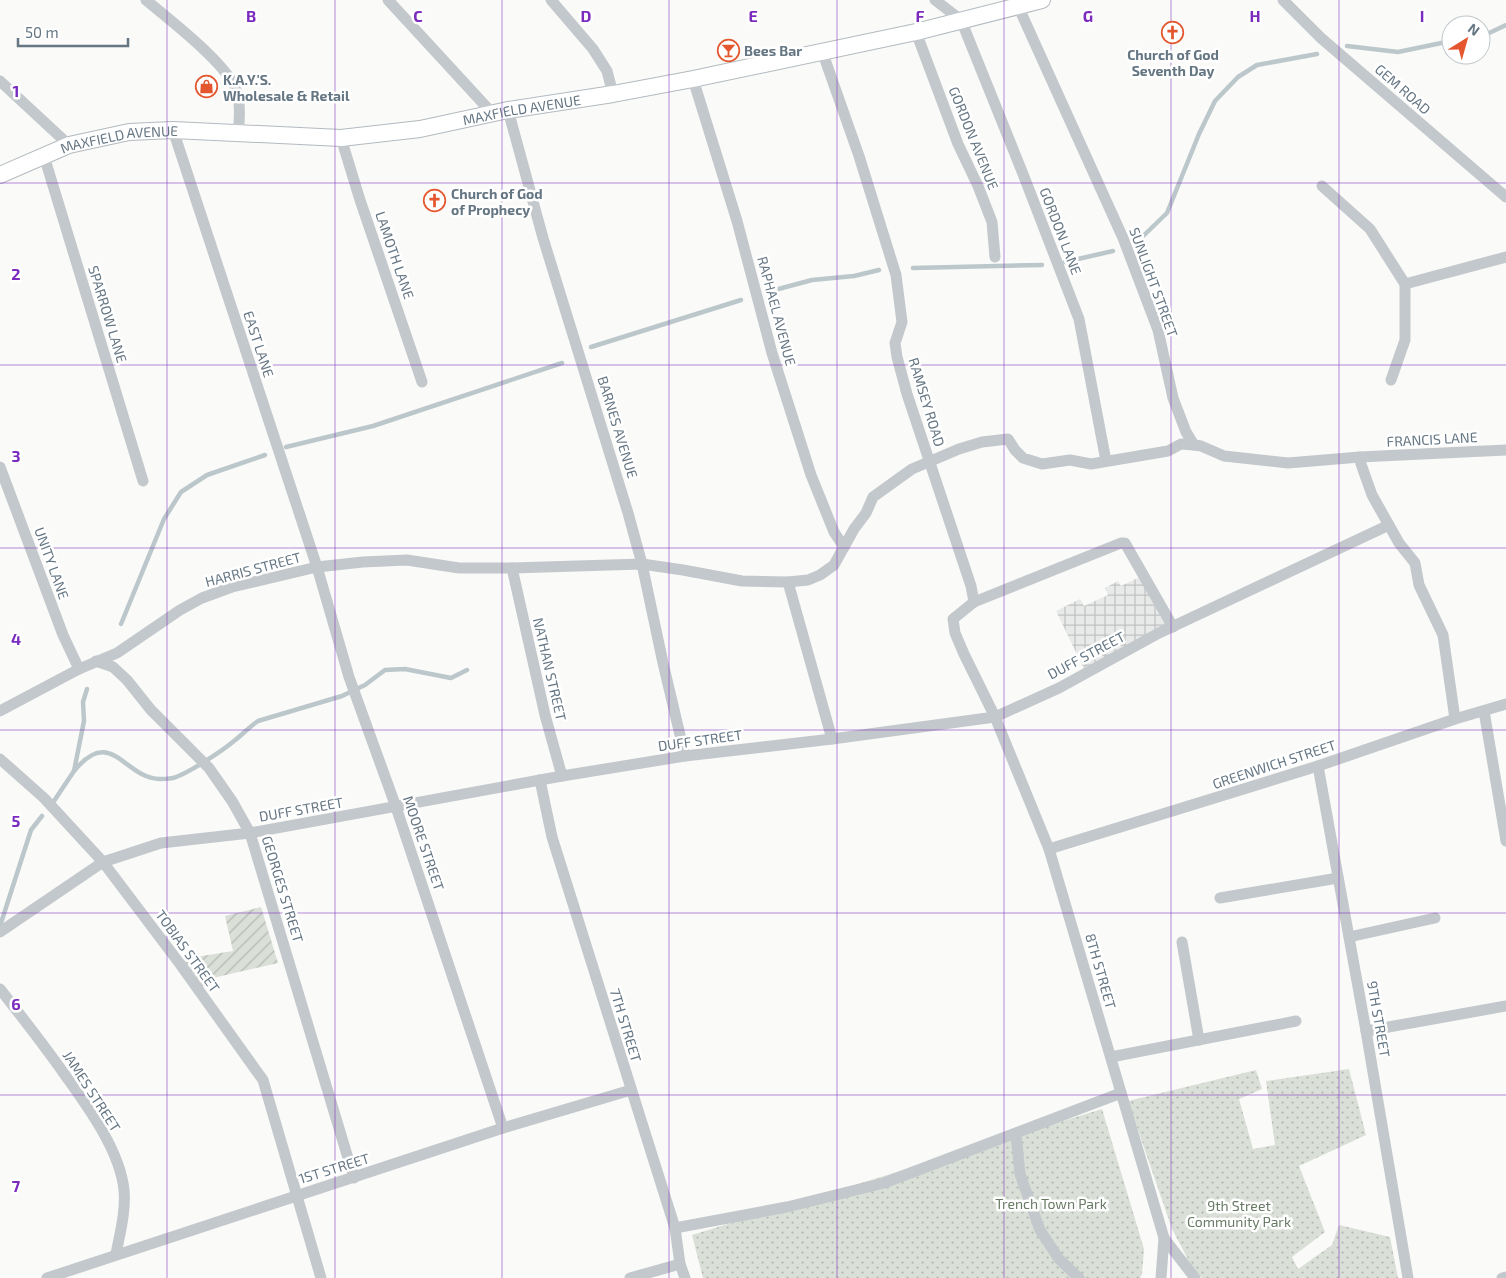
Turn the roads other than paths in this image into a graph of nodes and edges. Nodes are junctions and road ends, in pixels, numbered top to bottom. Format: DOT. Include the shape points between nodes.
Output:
graph roads {
  1 [pos="146,0"];
  2 [pos="388,0"];
  3 [pos="551,0"];
  4 [pos="935,0"];
  5 [pos="1042,0"];
  6 [pos="1282,0"];
  7 [pos="1018,6"];
  8 [pos="961,20"];
  9 [pos="916,32"];
  10 [pos="822,51"];
  11 [pos="693,79"];
  12 [pos="0,81"];
  13 [pos="613,94"];
  14 [pos="508,110"];
  15 [pos="492,113"];
  16 [pos="173,130"];
  17 [pos="238,133"];
  18 [pos="341,138"];
  19 [pos="69,145"];
  20 [pos="44,156"];
  21 [pos="0,175"];
  22 [pos="1322,186"];
  23 [pos="1506,197"];
  24 [pos="995,257"];
  25 [pos="1506,257"];
  26 [pos="1405,284"];
  27 [pos="1391,380"];
  28 [pos="422,382"];
  29 [pos="1194,445"];
  30 [pos="1506,450"];
  31 [pos="1360,457"];
  32 [pos="930,461"];
  33 [pos="1106,461"];
  34 [pos="0,467"];
  35 [pos="143,481"];
  36 [pos="1389,525"];
  37 [pos="844,546"];
  38 [pos="642,564"];
  39 [pos="316,567"];
  40 [pos="512,568"];
  41 [pos="788,582"];
  42 [pos="974,602"];
  43 [pos="1173,627"];
  44 [pos="96,661"];
  45 [pos="79,669"];
  46 [pos="1506,704"];
  47 [pos="0,711"];
  48 [pos="1484,711"];
  49 [pos="995,717"];
  50 [pos="1455,719"];
  51 [pos="832,739"];
  52 [pos="686,756"];
  53 [pos="0,759"];
  54 [pos="1318,766"];
  55 [pos="562,776"];
  56 [pos="540,780"];
  57 [pos="396,807"];
  58 [pos="250,833"];
  59 [pos="1506,841"];
  60 [pos="1049,849"];
  61 [pos="103,862"];
  62 [pos="1338,878"];
  63 [pos="1220,898"];
  64 [pos="1435,918"];
  65 [pos="0,932"];
  66 [pos="1349,937"];
  67 [pos="1182,942"];
  68 [pos="0,988"];
  69 [pos="1506,1006"];
  70 [pos="1296,1021"];
  71 [pos="1366,1032"];
  72 [pos="1199,1040"];
  73 [pos="1111,1058"];
  74 [pos="631,1090"];
  75 [pos="1121,1093"];
  76 [pos="503,1128"];
  77 [pos="1016,1134"];
  78 [pos="354,1178"];
  79 [pos="297,1195"];
  80 [pos="675,1228"];
  81 [pos="1164,1238"];
  82 [pos="116,1254"];
  83 [pos="680,1264"];
  84 [pos="1506,1277"];
  85 [pos="47,1278"];
  86 [pos="321,1278"];
  87 [pos="630,1278"];
  88 [pos="684,1278"];
  89 [pos="1078,1278"];
  90 [pos="1161,1278"];
  91 [pos="1195,1278"];
  92 [pos="1408,1278"];
  93 [pos="1502,1278"];
  1 -- 17 [label="street" via="213,59 235,87 239,101"];
  2 -- 15 [label="street"];
  3 -- 13 [label="street" via="593,49 607,71"];
  4 -- 8 [label="street"];
  5 -- 7 [label="main road, MAXFIELD AVENUE"];
  6 -- 23 [label="street, GEM ROAD" via="1321,38"];
  7 -- 8 [label="main road, MAXFIELD AVENUE"];
  7 -- 29 [label="street, SUNLIGHT STREET" via="1123,238 1158,330 1173,398"];
  8 -- 9 [label="main road, MAXFIELD AVENUE"];
  8 -- 33 [label="street, GORDON LANE" via="1079,319"];
  9 -- 10 [label="main road, MAXFIELD AVENUE"];
  9 -- 24 [label="street, GORDON AVENUE" via="958,144 992,222"];
  10 -- 11 [label="main road, MAXFIELD AVENUE"];
  10 -- 32 [label="street, RAMSEY ROAD" via="896,275 902,322 895,343 897,357"];
  11 -- 13 [label="main road, MAXFIELD AVENUE"];
  11 -- 37 [label="street, RAPHAEL AVENUE" via="737,221 772,353 811,475 834,532"];
  12 -- 19 [label="street"];
  13 -- 14 [label="main road, MAXFIELD AVENUE"];
  14 -- 15 [label="main road, MAXFIELD AVENUE"];
  14 -- 38 [label="street, BARNES AVENUE" via="542,238"];
  15 -- 18 [label="main road, MAXFIELD AVENUE" via="420,129"];
  16 -- 17 [label="main road, MAXFIELD AVENUE"];
  16 -- 19 [label="main road, MAXFIELD AVENUE" via="129,132"];
  16 -- 39 [label="street, EAST LANE"];
  17 -- 18 [label="main road, MAXFIELD AVENUE"];
  18 -- 28 [label="street, LAMOTH LANE"];
  19 -- 20 [label="main road, MAXFIELD AVENUE"];
  20 -- 21 [label="main road, MAXFIELD AVENUE"];
  20 -- 35 [label="street, SPARROW LANE"];
  22 -- 26 [label="street" via="1370,229"];
  25 -- 26 [label="street"];
  26 -- 27 [label="street" via="1405,340"];
  29 -- 31 [label="street" via="1224,456 1258,461 1288,463"];
  29 -- 33 [label="street" via="1181,444 1168,451"];
  30 -- 31 [label="street, FRANCIS LANE"];
  31 -- 36 [label="street" via="1372,495"];
  32 -- 33 [label="street, HARRIS STREET" via="982,442 1008,439 1023,458 1042,464 1070,460 1091,464"];
  32 -- 37 [label="street, HARRIS STREET" via="912,469 873,497"];
  32 -- 42 [label="street, RAMSEY ROAD"];
  34 -- 45 [label="street, UNITY LANE" via="63,635"];
  36 -- 43 [label="street, DUFF STREET"];
  36 -- 50 [label="street" via="1415,564 1419,585 1444,634"];
  37 -- 41 [label="street, HARRIS STREET" via="828,570 808,580"];
  38 -- 40 [label="street, HARRIS STREET"];
  38 -- 41 [label="street, HARRIS STREET" via="742,581"];
  38 -- 52 [label="street, BARNES AVENUE" via="662,664"];
  39 -- 40 [label="street, HARRIS STREET" via="407,560 459,568"];
  39 -- 44 [label="street, HARRIS STREET" via="217,591 180,610 117,653"];
  39 -- 57 [label="street, MOORE STREET" via="356,697"];
  40 -- 55 [label="street, NATHAN STREET"];
  41 -- 51 [label="street"];
  42 -- 43 [label="street" via="1125,543"];
  42 -- 49 [label="street" via="952,619 964,654"];
  43 -- 49 [label="street, DUFF STREET" via="1059,688"];
  44 -- 45 [label="street, HARRIS STREET"];
  44 -- 58 [label="street, GEORGES STREET" via="113,667 127,680 151,710 209,768"];
  45 -- 47 [label="street, HARRIS STREET"];
  46 -- 48 [label="street, GREENWICH STREET"];
  48 -- 50 [label="street, GREENWICH STREET"];
  48 -- 59 [label="street"];
  49 -- 51 [label="street, DUFF STREET"];
  49 -- 60 [label="street, 8TH STREET"];
  50 -- 54 [label="street, GREENWICH STREET"];
  51 -- 52 [label="street, DUFF STREET"];
  52 -- 55 [label="street, DUFF STREET"];
  53 -- 61 [label="street, TOBIAS STREET" via="44,798"];
  54 -- 60 [label="street, GREENWICH STREET"];
  54 -- 62 [label="street, 9TH STREET"];
  55 -- 56 [label="street, DUFF STREET"];
  56 -- 57 [label="street, DUFF STREET"];
  56 -- 74 [label="street, 7TH STREET" via="552,837"];
  57 -- 58 [label="street, DUFF STREET"];
  57 -- 76 [label="street, MOORE STREET"];
  58 -- 61 [label="street, DUFF STREET" via="162,843"];
  58 -- 78 [label="street, GEORGES STREET"];
  60 -- 73 [label="street, 8TH STREET"];
  61 -- 65 [label="street, DUFF STREET"];
  61 -- 79 [label="street, TOBIAS STREET" via="263,1080"];
  62 -- 63 [label="street"];
  62 -- 66 [label="street, 9TH STREET"];
  64 -- 66 [label="street"];
  66 -- 71 [label="street, 9TH STREET"];
  67 -- 72 [label="street"];
  68 -- 82 [label="street, JAMES STREET" via="86,1104 120,1170 124,1211"];
  69 -- 71 [label="street"];
  70 -- 72 [label="street"];
  71 -- 92 [label="street, 9TH STREET"];
  72 -- 73 [label="street"];
  73 -- 75 [label="street, 8TH STREET"];
  74 -- 76 [label="street, 1ST STREET"];
  74 -- 80 [label="street, 7TH STREET"];
  75 -- 77 [label="street"];
  75 -- 81 [label="street, 8TH STREET"];
  76 -- 78 [label="street, 1ST STREET"];
  77 -- 80 [label="street" via="884,1183 787,1207"];
  77 -- 89 [label="street" via="1020,1174 1040,1230"];
  78 -- 79 [label="street, 1ST STREET"];
  79 -- 82 [label="street, 1ST STREET"];
  79 -- 86 [label="street, TOBIAS STREET"];
  80 -- 83 [label="street, 7TH STREET"];
  81 -- 90 [label="street"];
  81 -- 91 [label="street"];
  82 -- 85 [label="street, 1ST STREET"];
  83 -- 87 [label="street"];
  83 -- 88 [label="street, 7TH STREET"];
  84 -- 93 [label="street"];
}
